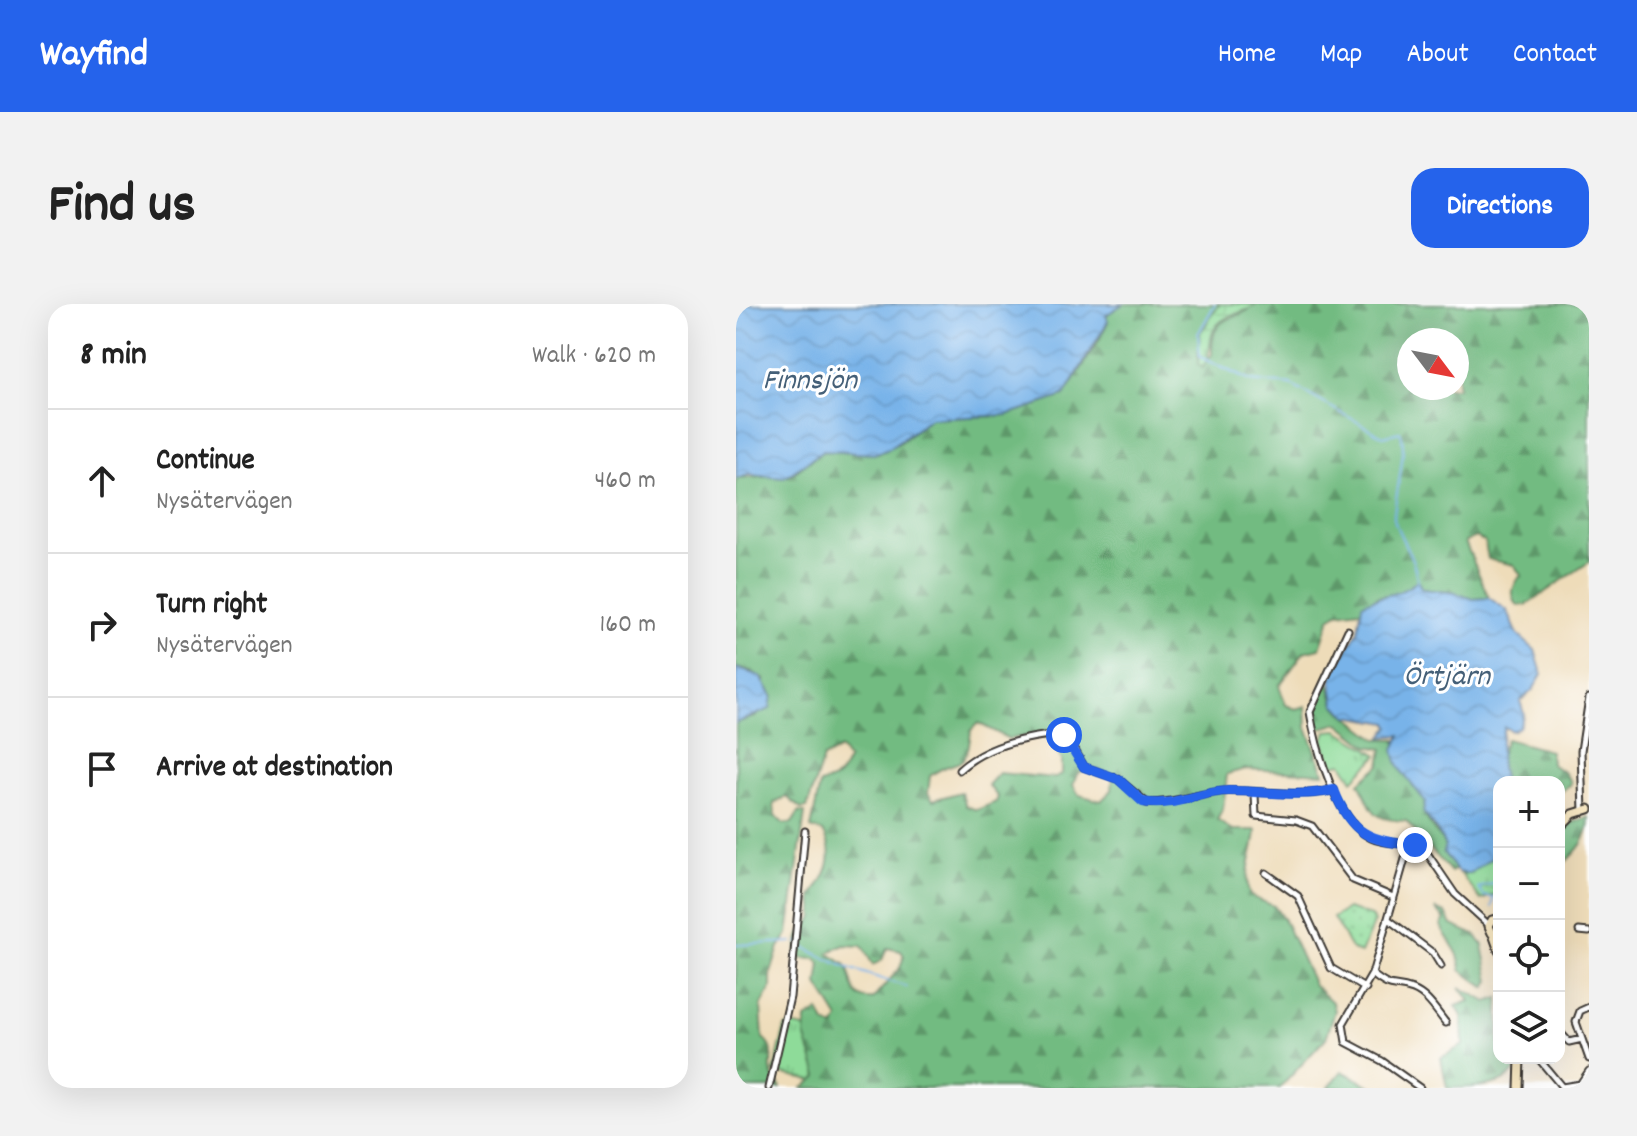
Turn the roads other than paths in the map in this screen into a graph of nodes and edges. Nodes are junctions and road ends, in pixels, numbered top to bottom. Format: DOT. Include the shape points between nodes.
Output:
graph roads {
  1 [pos="1348,630"];
  2 [pos="1589,698"];
  3 [pos="959,770"];
  4 [pos="1334,790"];
  5 [pos="1255,794"];
  6 [pos="1586,812"];
  7 [pos="1565,826"];
  8 [pos="805,831"];
  9 [pos="1409,845"];
  10 [pos="1266,873"];
  11 [pos="1393,897"];
  12 [pos="1388,919"];
  13 [pos="1493,920"];
  14 [pos="1579,931"];
  15 [pos="1589,932"];
  16 [pos="1441,966"];
  17 [pos="1372,974"];
  18 [pos="1366,989"];
  19 [pos="1589,1007"];
  20 [pos="1446,1023"];
  21 [pos="1565,1038"];
  22 [pos="1582,1039"];
  23 [pos="1589,1059"];
  24 [pos="1520,1064"];
  25 [pos="1542,1064"];
  26 [pos="1589,1071"];
  27 [pos="1556,1086"];
  28 [pos="1581,1086"];
  29 [pos="769,1088"];
  30 [pos="1420,1088"];
  31 [pos="1519,1088"];
  1 -- 4 [label="street" via="1310,712"];
  2 -- 6 [label="street" via="1581,751"];
  3 -- 5 [label="street" via="975,757 1018,740 1060,734 1084,767 1118,779 1143,802 1167,803 1227,791"];
  4 -- 5 [label="street"];
  4 -- 9 [label="street" via="1358,830 1379,841"];
  5 -- 11 [label="street" via="1256,816 1307,823 1353,880"];
  6 -- 7 [label="street"];
  8 -- 29 [label="street" via="790,997"];
  9 -- 11 [label="street"];
  9 -- 13 [label="street" via="1425,850 1455,894 1482,917"];
  10 -- 18 [label="street" via="1298,896 1331,968"];
  11 -- 12 [label="street"];
  12 -- 16 [label="street" via="1433,953"];
  12 -- 17 [label="street"];
  14 -- 15 [label="street"];
  17 -- 18 [label="street"];
  17 -- 20 [label="street" via="1389,988 1419,994"];
  18 -- 30 [label="street" via="1343,1024 1346,1042"];
  19 -- 22 [label="street" via="1580,1011 1576,1022"];
  21 -- 22 [label="street" via="1569,1042"];
  22 -- 23 [label="street"];
  24 -- 31 [label="street"];
  25 -- 27 [label="street"];
  26 -- 28 [label="street"];
  27 -- 28 [label="street"];
}
